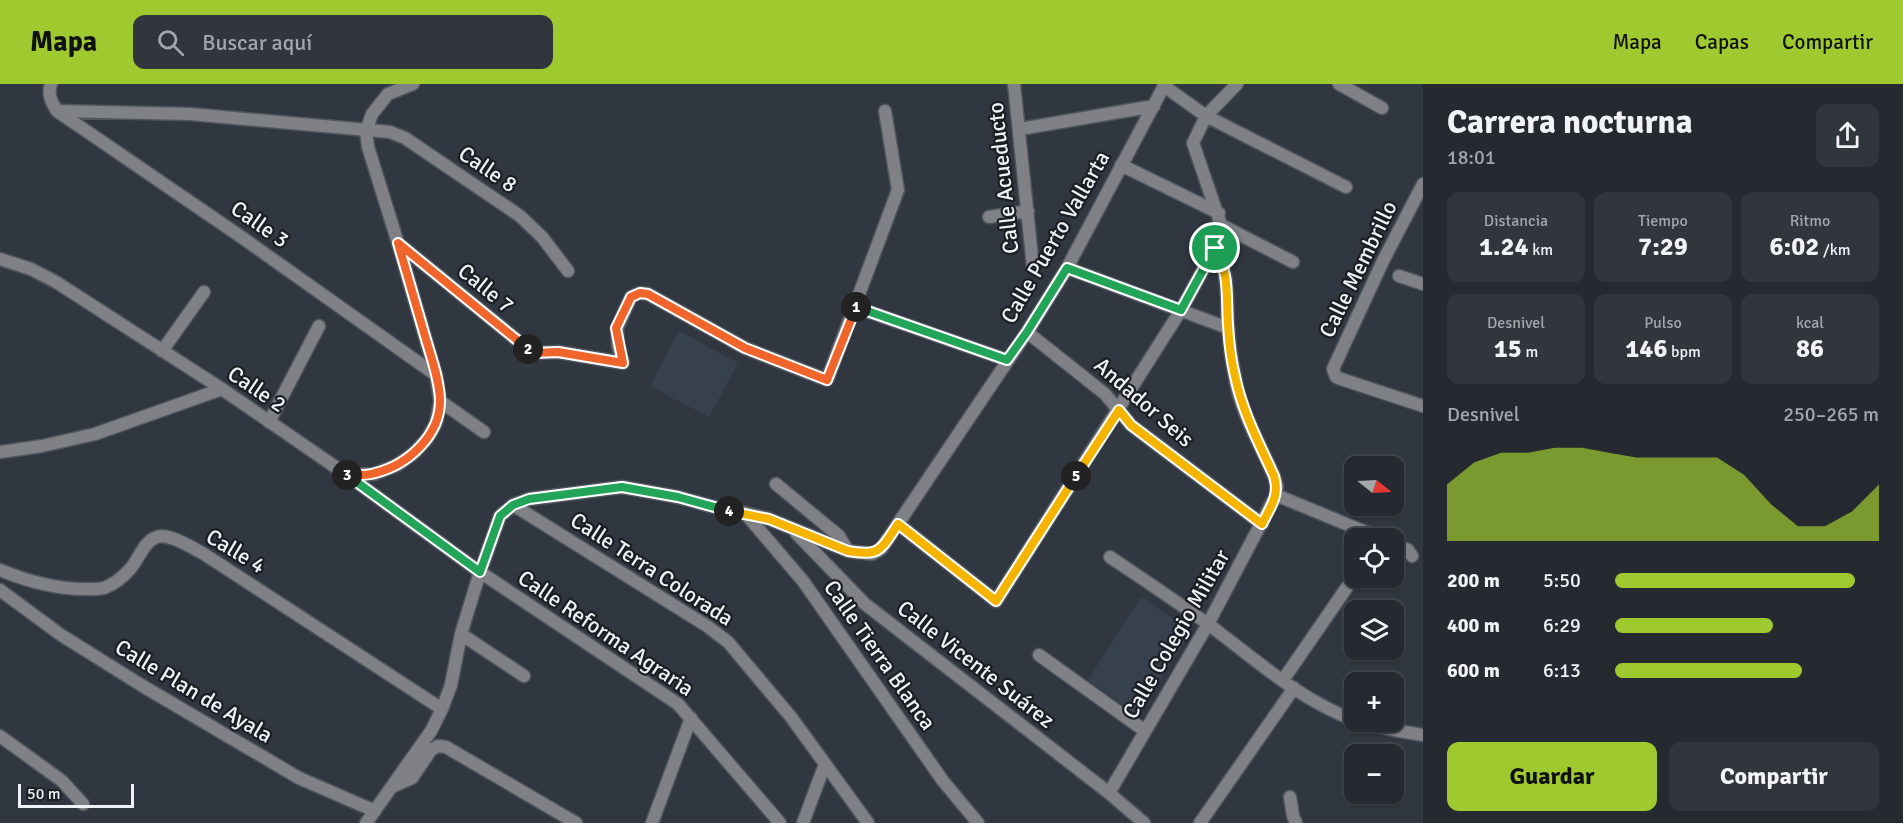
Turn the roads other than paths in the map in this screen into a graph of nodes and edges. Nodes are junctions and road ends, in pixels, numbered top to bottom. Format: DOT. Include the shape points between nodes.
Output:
graph roads {
  1 [pos="51,84"];
  2 [pos="412,84"];
  3 [pos="1014,84"];
  4 [pos="1237,84"];
  5 [pos="1339,84"];
  6 [pos="1165,85"];
  7 [pos="1154,106"];
  8 [pos="1382,108"];
  9 [pos="57,111"];
  10 [pos="885,111"];
  11 [pos="1206,116"];
  12 [pos="1020,129"];
  13 [pos="366,131"];
  14 [pos="1121,165"];
  15 [pos="1423,184"];
  16 [pos="1346,187"];
  17 [pos="1028,211"];
  18 [pos="989,217"];
  19 [pos="1220,219"];
  20 [pos="398,243"];
  21 [pos="1215,248"];
  22 [pos="0,259"];
  23 [pos="1293,262"];
  24 [pos="1033,267"];
  25 [pos="1067,268"];
  26 [pos="568,271"];
  27 [pos="1399,276"];
  28 [pos="1423,284"];
  29 [pos="204,292"];
  30 [pos="855,307"];
  31 [pos="1181,310"];
  32 [pos="319,326"];
  33 [pos="1228,328"];
  34 [pos="1027,332"];
  35 [pos="162,351"];
  36 [pos="1007,360"];
  37 [pos="436,375"];
  38 [pos="222,389"];
  39 [pos="440,401"];
  40 [pos="1423,406"];
  41 [pos="1119,410"];
  42 [pos="269,422"];
  43 [pos="484,432"];
  44 [pos="0,452"];
  45 [pos="346,475"];
  46 [pos="776,484"];
  47 [pos="1276,495"];
  48 [pos="513,505"];
  49 [pos="745,513"];
  50 [pos="898,524"];
  51 [pos="1262,524"];
  52 [pos="791,527"];
  53 [pos="1353,528"];
  54 [pos="1404,548"];
  55 [pos="848,551"];
  56 [pos="1412,556"];
  57 [pos="1110,557"];
  58 [pos="0,570"];
  59 [pos="480,572"];
  60 [pos="1347,588"];
  61 [pos="0,590"];
  62 [pos="1208,624"];
  63 [pos="461,634"];
  64 [pos="1039,654"];
  65 [pos="524,676"];
  66 [pos="1288,684"];
  67 [pos="442,709"];
  68 [pos="1344,716"];
  69 [pos="691,717"];
  70 [pos="1145,731"];
  71 [pos="1404,732"];
  72 [pos="1423,735"];
  73 [pos="0,736"];
  74 [pos="825,764"];
  75 [pos="394,786"];
  76 [pos="1109,793"];
  77 [pos="1290,797"];
  78 [pos="83,804"];
  79 [pos="375,811"];
  80 [pos="775,820"];
  81 [pos="366,823"];
  82 [pos="576,823"];
  83 [pos="652,823"];
  84 [pos="803,823"];
  85 [pos="867,823"];
  86 [pos="978,823"];
  87 [pos="1144,823"];
  88 [pos="1200,823"];
  89 [pos="1296,823"];
  1 -- 9 [label="street" via="51,100"];
  2 -- 13 [label="street" via="388,94 372,114"];
  3 -- 12 [label="street, Calle Acueducto"];
  4 -- 11 [label="street"];
  5 -- 8 [label="street"];
  6 -- 7 [label="street, Calle Puerto Vallarta"];
  6 -- 11 [label="street"];
  7 -- 12 [label="street"];
  7 -- 14 [label="street, Calle Puerto Vallarta"];
  9 -- 13 [label="street, Calle 8" via="190,114"];
  9 -- 37 [label="street, Calle 3"];
  10 -- 30 [label="street" via="898,190"];
  11 -- 16 [label="street"];
  11 -- 19 [label="street" via="1193,143"];
  12 -- 17 [label="street, Calle Acueducto"];
  13 -- 20 [label="street"];
  13 -- 26 [label="street, Calle 8" via="390,132 405,138 520,216"];
  14 -- 19 [label="street"];
  14 -- 25 [label="street, Calle Puerto Vallarta"];
  15 -- 40 [label="street, Calle Membrillo" via="1334,366 1334,374 1341,379"];
  17 -- 18 [label="street"];
  17 -- 24 [label="street, Calle Acueducto"];
  19 -- 21 [label="street"];
  19 -- 23 [label="street"];
  20 -- 30 [label="street, Calle 7" via="533,353 566,353 623,363 616,328 631,297 640,293 745,348 827,380"];
  20 -- 37 [label="street"];
  21 -- 31 [label="street"];
  21 -- 33 [label="street" via="1226,272"];
  22 -- 35 [label="street, Calle 2" via="56,282"];
  25 -- 31 [label="street"];
  25 -- 34 [label="street, Calle Puerto Vallarta"];
  27 -- 28 [label="street"];
  29 -- 35 [label="street"];
  30 -- 36 [label="street"];
  31 -- 33 [label="street"];
  31 -- 41 [label="street"];
  32 -- 42 [label="street"];
  33 -- 47 [label="street" via="1239,395 1274,476"];
  34 -- 36 [label="street, Calle Puerto Vallarta"];
  34 -- 41 [label="street, Andador Seis" via="1106,394"];
  35 -- 38 [label="street, Calle 2"];
  36 -- 50 [label="street, Calle Puerto Vallarta"];
  37 -- 39 [label="street"];
  38 -- 42 [label="street, Calle 2"];
  38 -- 44 [label="street" via="94,434"];
  39 -- 43 [label="street"];
  39 -- 45 [label="street" via="436,423 414,453 374,474"];
  41 -- 50 [label="street" via="996,601"];
  41 -- 51 [label="street, Andador Seis" via="1131,425"];
  42 -- 45 [label="street, Calle 2"];
  45 -- 59 [label="street, Calle 2"];
  46 -- 55 [label="street" via="839,536"];
  47 -- 51 [label="street, Calle Colegio Militar"];
  47 -- 53 [label="street"];
  48 -- 49 [label="street" via="529,499 622,487"];
  48 -- 59 [label="street" via="500,516"];
  48 -- 74 [label="street, Calle Terra Colorada" via="728,642"];
  49 -- 52 [label="street"];
  49 -- 86 [label="street, Calle Tierra Blanca" via="803,581 943,781"];
  50 -- 55 [label="street, Calle Puerto Vallarta" via="881,549 872,554"];
  51 -- 62 [label="street, Calle Colegio Militar"];
  52 -- 55 [label="street"];
  52 -- 76 [label="street, Calle Vicente Suárez" via="865,604"];
  54 -- 56 [label="street"];
  57 -- 62 [label="street"];
  58 -- 67 [label="street, Calle 4" via="54,587 103,588 118,581 132,567 148,542 157,536 168,537 204,554"];
  59 -- 63 [label="street"];
  59 -- 69 [label="street, Calle Reforma Agraria" via="678,704"];
  60 -- 66 [label="street"];
  61 -- 79 [label="street, Calle Plan de Ayala" via="61,635 141,685 299,778"];
  62 -- 66 [label="street"];
  62 -- 70 [label="street, Calle Colegio Militar"];
  63 -- 65 [label="street"];
  63 -- 67 [label="street"];
  64 -- 70 [label="street"];
  66 -- 68 [label="street"];
  66 -- 88 [label="street"];
  67 -- 75 [label="street"];
  69 -- 80 [label="street, Calle Reforma Agraria"];
  69 -- 83 [label="street"];
  70 -- 76 [label="street, Calle Colegio Militar"];
  71 -- 72 [label="street"];
  73 -- 78 [label="street" via="62,782"];
  74 -- 84 [label="street"];
  74 -- 85 [label="street, Calle Terra Colorada"];
  75 -- 79 [label="street"];
  75 -- 82 [label="street" via="412,778 431,750 446,747"];
  76 -- 87 [label="street, Calle Vicente Suárez"];
  77 -- 89 [label="street"];
  79 -- 81 [label="street"];
}
